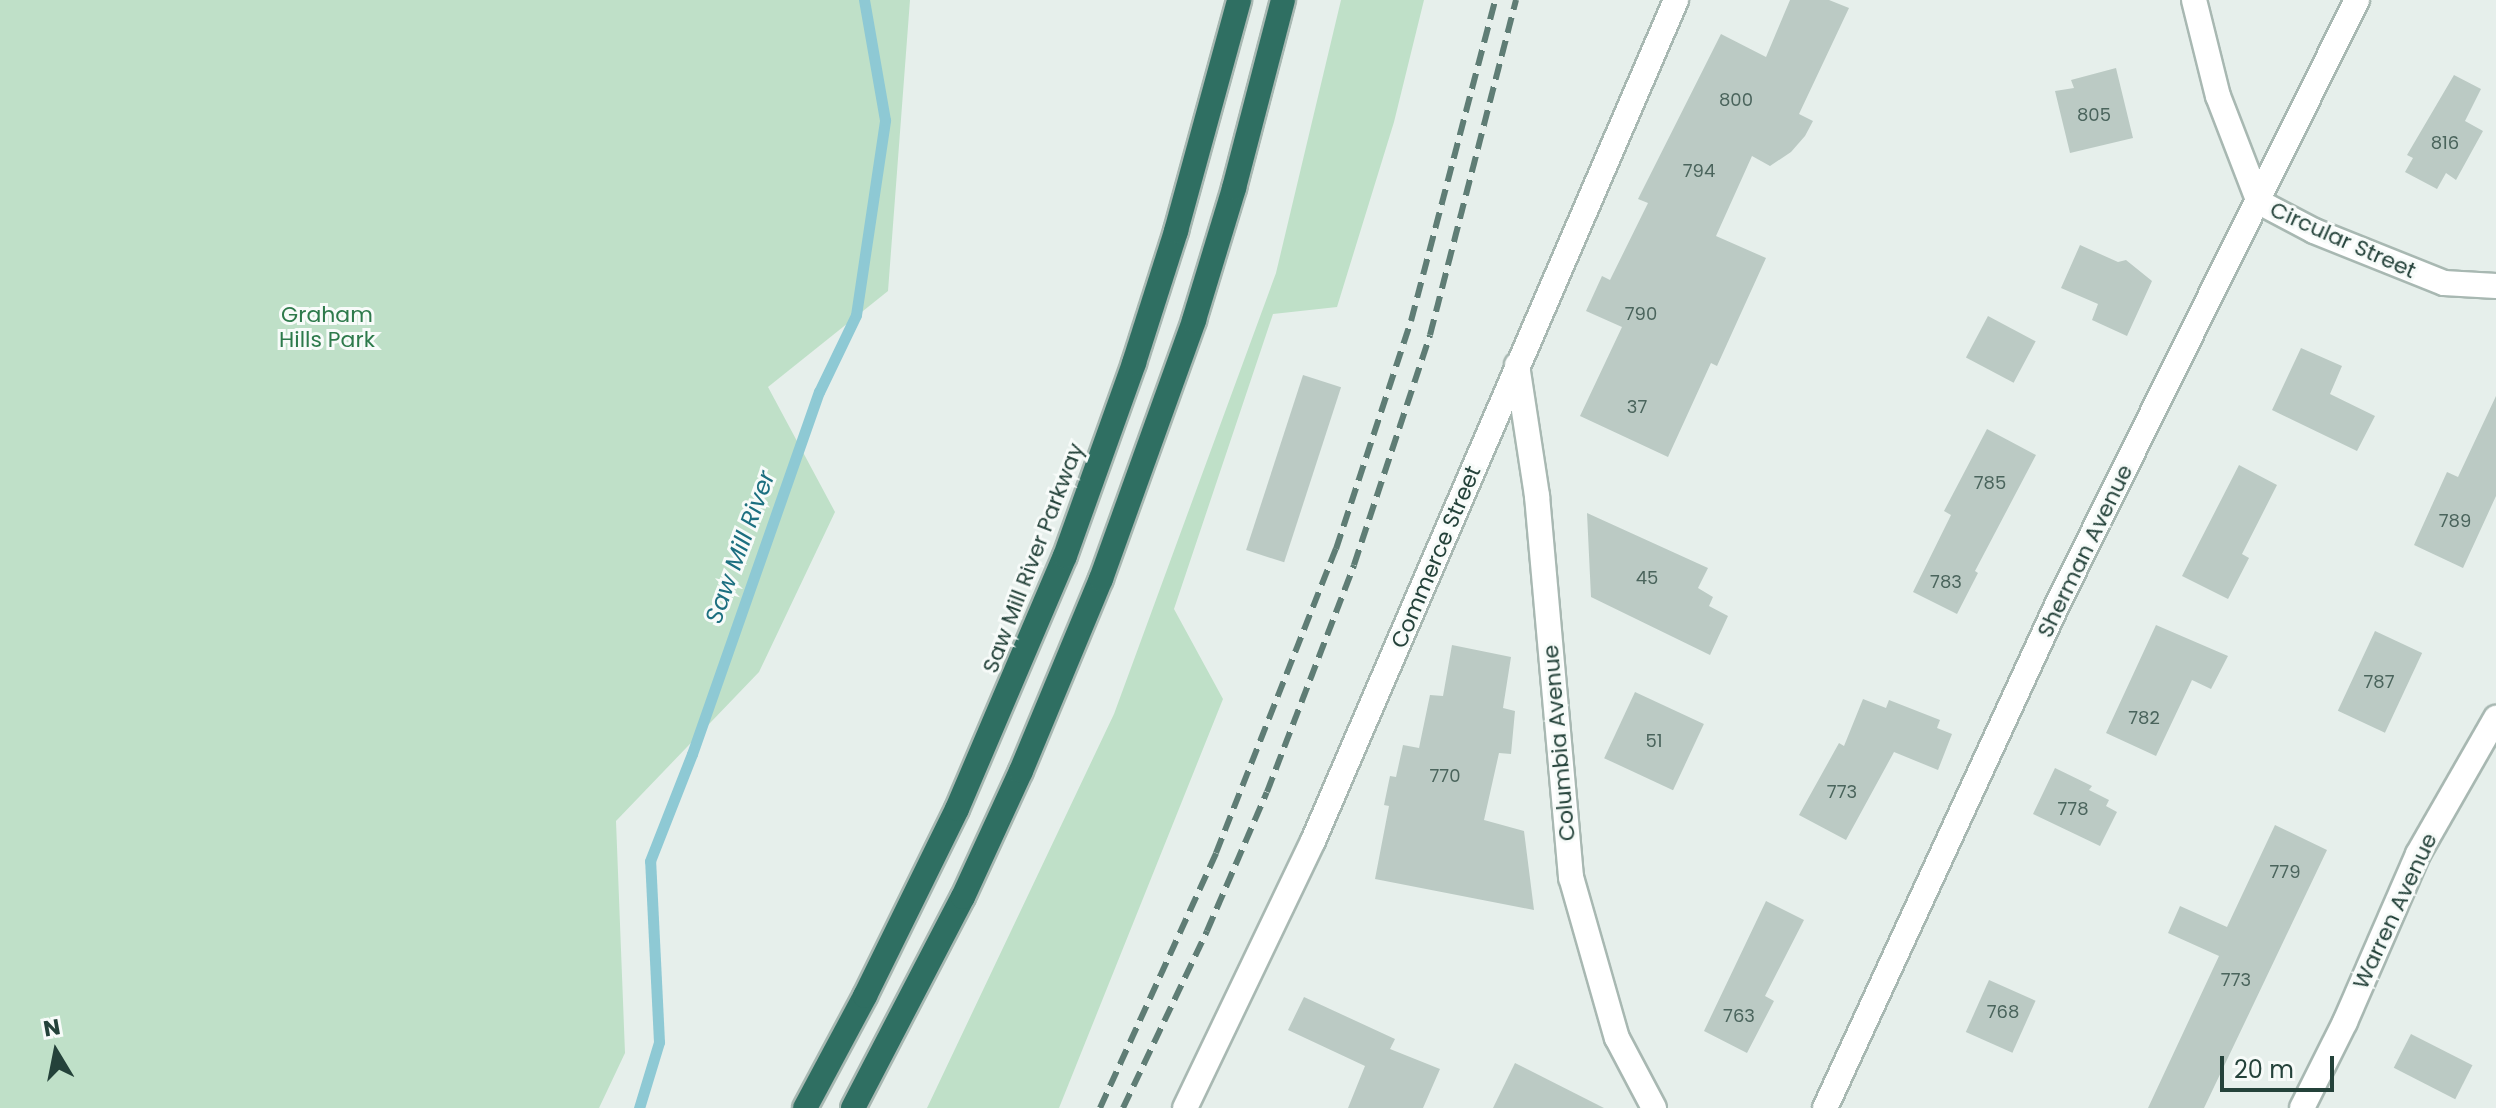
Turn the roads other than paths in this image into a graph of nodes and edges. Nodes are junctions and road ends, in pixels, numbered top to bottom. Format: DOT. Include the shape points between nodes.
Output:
graph roads {
  1 [pos="1239,0"];
  2 [pos="1283,0"];
  3 [pos="1676,0"];
  4 [pos="2194,0"];
  5 [pos="2357,0"];
  6 [pos="2259,202"];
  7 [pos="2496,286"];
  8 [pos="1517,365"];
  9 [pos="2496,718"];
  10 [pos="805,1108"];
  11 [pos="853,1108"];
  12 [pos="1185,1108"];
  13 [pos="1654,1108"];
  14 [pos="1825,1108"];
  15 [pos="2302,1108"];
  1 -- 10 [label="highway, Saw Mill River Parkway" via="1176,231 1065,556 951,822"];
  2 -- 11 [label="highway" via="1194,320 1101,579 963,897"];
  3 -- 8 [label="street, Commerce Street"];
  4 -- 6 [label="street, Circular Street" via="2218,96"];
  5 -- 6 [label="street, Sherman Avenue"];
  6 -- 7 [label="street, Circular Street" via="2314,231 2444,283"];
  6 -- 14 [label="street, Sherman Avenue" via="2058,603"];
  8 -- 12 [label="street, Commerce Street" via="1313,841"];
  8 -- 13 [label="street, Columbia Avenue" via="1537,496 1571,877 1617,1038"];
  9 -- 15 [label="street, Warren Avenue" via="2418,854"];
}
